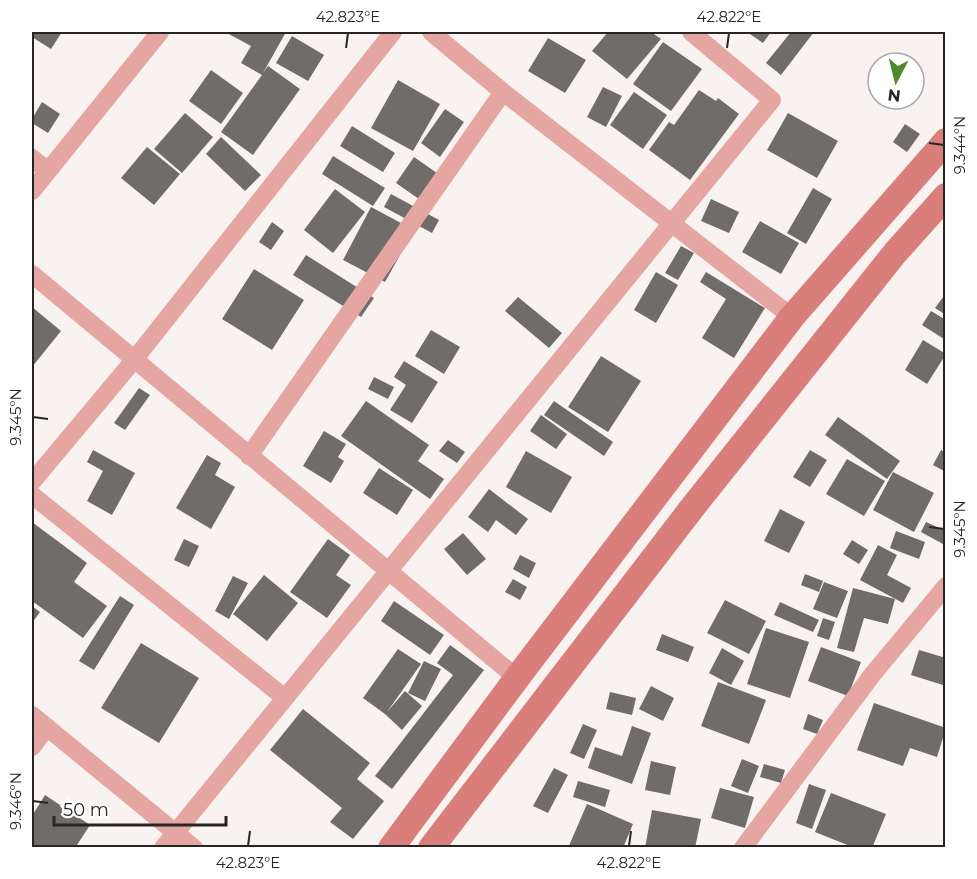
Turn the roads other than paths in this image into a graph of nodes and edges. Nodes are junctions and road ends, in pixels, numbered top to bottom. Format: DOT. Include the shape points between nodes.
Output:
graph roads {
  1 [pos="393,32"];
  2 [pos="431,32"];
  3 [pos="691,32"];
  4 [pos="152,34"];
  5 [pos="503,92"];
  6 [pos="945,141"];
  7 [pos="32,158"];
  8 [pos="48,171"];
  9 [pos="32,191"];
  10 [pos="945,196"];
  11 [pos="672,224"];
  12 [pos="32,274"];
  13 [pos="792,317"];
  14 [pos="134,360"];
  15 [pos="249,456"];
  16 [pos="32,482"];
  17 [pos="32,495"];
  18 [pos="389,570"];
  19 [pos="945,586"];
  20 [pos="516,678"];
  21 [pos="285,698"];
  22 [pos="32,715"];
  23 [pos="47,727"];
  24 [pos="32,747"];
  25 [pos="410,822"];
  26 [pos="176,832"];
  27 [pos="438,845"];
  28 [pos="163,848"];
  29 [pos="194,848"];
  30 [pos="391,848"];
  31 [pos="743,848"];
  1 -- 14 [label="street"];
  2 -- 5 [label="street"];
  3 -- 11 [label="street" via="772,100"];
  4 -- 8 [label="street"];
  5 -- 11 [label="street"];
  5 -- 15 [label="street"];
  6 -- 13 [label="main road"];
  7 -- 8 [label="street"];
  8 -- 9 [label="street"];
  10 -- 27 [label="main road" via="706,490"];
  11 -- 13 [label="street"];
  11 -- 18 [label="street"];
  12 -- 14 [label="street"];
  13 -- 20 [label="main road"];
  14 -- 15 [label="street"];
  14 -- 16 [label="street"];
  15 -- 18 [label="street"];
  17 -- 21 [label="street"];
  18 -- 20 [label="street"];
  18 -- 21 [label="street"];
  19 -- 31 [label="street" via="872,675"];
  20 -- 25 [label="main road"];
  21 -- 26 [label="street"];
  22 -- 23 [label="street"];
  23 -- 24 [label="street"];
  23 -- 26 [label="street"];
  25 -- 27 [label="street"];
  25 -- 30 [label="main road"];
  26 -- 28 [label="street"];
  26 -- 29 [label="street"];
}
